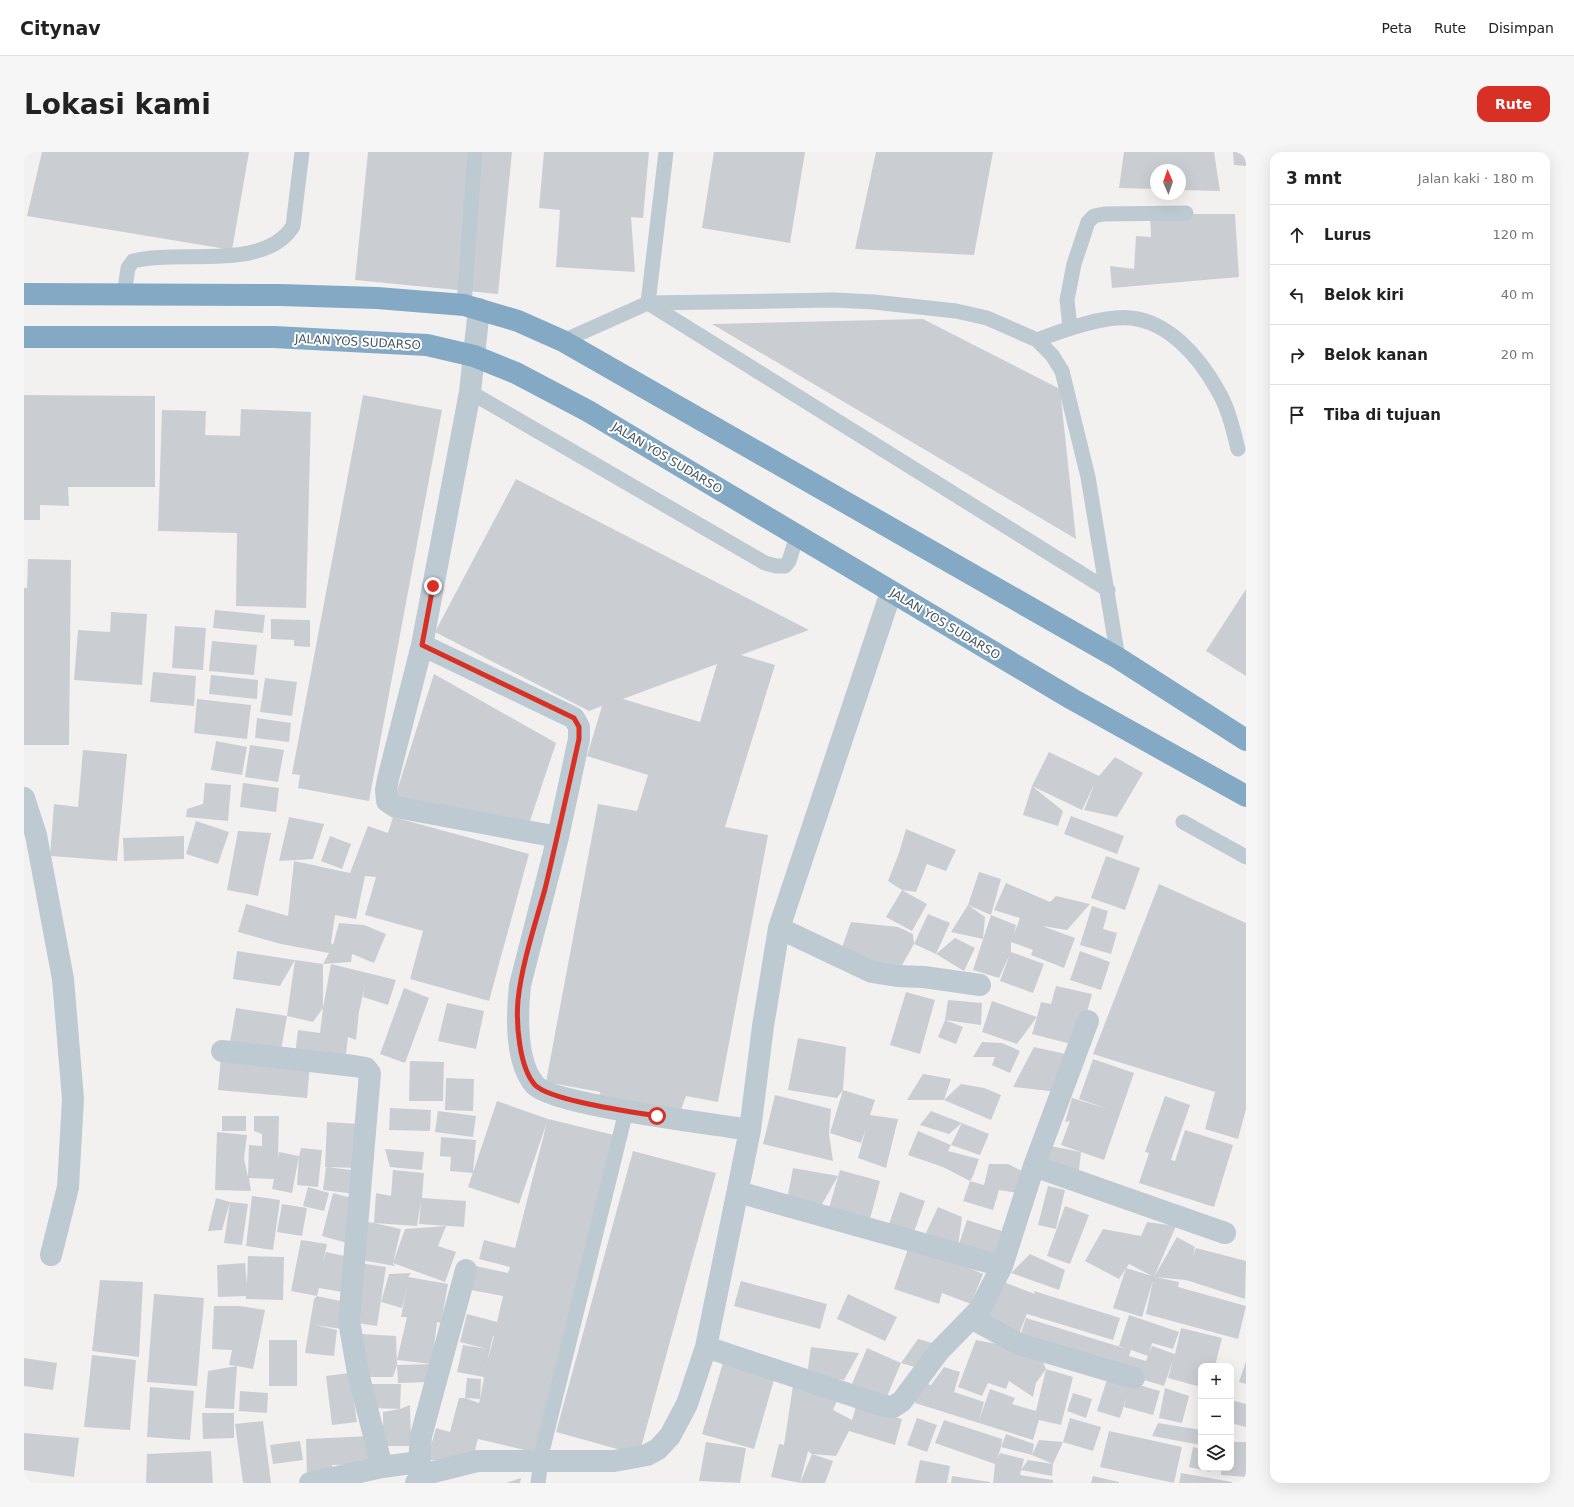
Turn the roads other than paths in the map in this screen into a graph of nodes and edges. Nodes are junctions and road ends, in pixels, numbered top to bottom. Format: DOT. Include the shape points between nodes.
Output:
graph roads {
  1 [pos="302,152"];
  2 [pos="475,152"];
  3 [pos="666,152"];
  4 [pos="1186,213"];
  5 [pos="24,294"];
  6 [pos="124,294"];
  7 [pos="648,303"];
  8 [pos="471,307"];
  9 [pos="1070,327"];
  10 [pos="24,337"];
  11 [pos="1037,340"];
  12 [pos="563,341"];
  13 [pos="474,356"];
  14 [pos="470,392"];
  15 [pos="1238,449"];
  16 [pos="797,536"];
  17 [pos="1108,590"];
  18 [pos="891,592"];
  19 [pos="422,645"];
  20 [pos="1118,658"];
  21 [pos="1246,740"];
  22 [pos="1246,796"];
  23 [pos="24,798"];
  24 [pos="1183,822"];
  25 [pos="558,837"];
  26 [pos="1246,858"];
  27 [pos="779,928"];
  28 [pos="980,985"];
  29 [pos="1088,1021"];
  30 [pos="222,1051"];
  31 [pos="626,1111"];
  32 [pos="750,1130"];
  33 [pos="1034,1166"];
  34 [pos="738,1192"];
  35 [pos="1225,1233"];
  36 [pos="51,1255"];
  37 [pos="1002,1266"];
  38 [pos="466,1270"];
  39 [pos="971,1318"];
  40 [pos="706,1347"];
  41 [pos="1134,1378"];
  42 [pos="540,1461"];
  43 [pos="382,1467"];
  44 [pos="421,1473"];
  45 [pos="310,1483"];
  46 [pos="538,1483"];
  1 -- 6 [label="lane" via="293,226 280,241 250,252 231,255 148,257 133,262 128,268"];
  2 -- 8 [label="lane"];
  3 -- 7 [label="lane"];
  4 -- 9 [label="lane" via="1094,216 1088,222 1073,271 1067,300"];
  5 -- 6 [label="highway"];
  6 -- 8 [label="highway" via="355,297"];
  7 -- 11 [label="lane" via="834,300 874,302 987,318"];
  7 -- 12 [label="lane"];
  7 -- 17 [label="lane"];
  8 -- 12 [label="highway" via="518,321"];
  8 -- 13 [label="street"];
  9 -- 11 [label="lane"];
  9 -- 15 [label="lane" via="1130,318 1147,321 1165,329 1196,358 1218,389"];
  10 -- 13 [label="highway, JALAN YOS SUDARSO" via="274,338 427,345"];
  11 -- 17 [label="lane" via="1052,355 1062,372 1088,477"];
  12 -- 20 [label="highway"];
  13 -- 14 [label="street"];
  13 -- 16 [label="highway, JALAN YOS SUDARSO" via="516,373 588,411"];
  14 -- 16 [label="lane" via="765,563 785,566"];
  14 -- 19 [label="street"];
  16 -- 18 [label="highway, JALAN YOS SUDARSO"];
  17 -- 20 [label="lane"];
  18 -- 22 [label="highway, JALAN YOS SUDARSO" via="1072,699"];
  18 -- 27 [label="street"];
  19 -- 25 [label="street" via="574,718 579,727 579,739"];
  19 -- 25 [label="street" via="388,779 387,802 396,807"];
  20 -- 21 [label="highway"];
  23 -- 36 [label="street" via="36,835 62,979 73,1099 68,1187"];
  24 -- 26 [label="lane"];
  25 -- 31 [label="street" via="520,985 518,1020 526,1069 535,1085 554,1096"];
  27 -- 28 [label="street" via="872,972"];
  27 -- 32 [label="street"];
  29 -- 33 [label="street"];
  30 -- 43 [label="street" via="354,1066 366,1068 370,1073 349,1321 358,1373"];
  31 -- 32 [label="street"];
  31 -- 42 [label="lane"];
  32 -- 34 [label="street"];
  33 -- 35 [label="street"];
  33 -- 37 [label="street"];
  34 -- 37 [label="street"];
  34 -- 40 [label="street"];
  37 -- 39 [label="street" via="980,1309"];
  38 -- 44 [label="street" via="425,1417 421,1436"];
  39 -- 40 [label="street" via="939,1350 902,1401 893,1407"];
  39 -- 41 [label="street" via="1019,1344"];
  40 -- 42 [label="street" via="686,1404 670,1436 658,1449 635,1458"];
  42 -- 44 [label="street" via="477,1461"];
  42 -- 46 [label="lane"];
  43 -- 44 [label="street"];
  43 -- 45 [label="street"];
}
